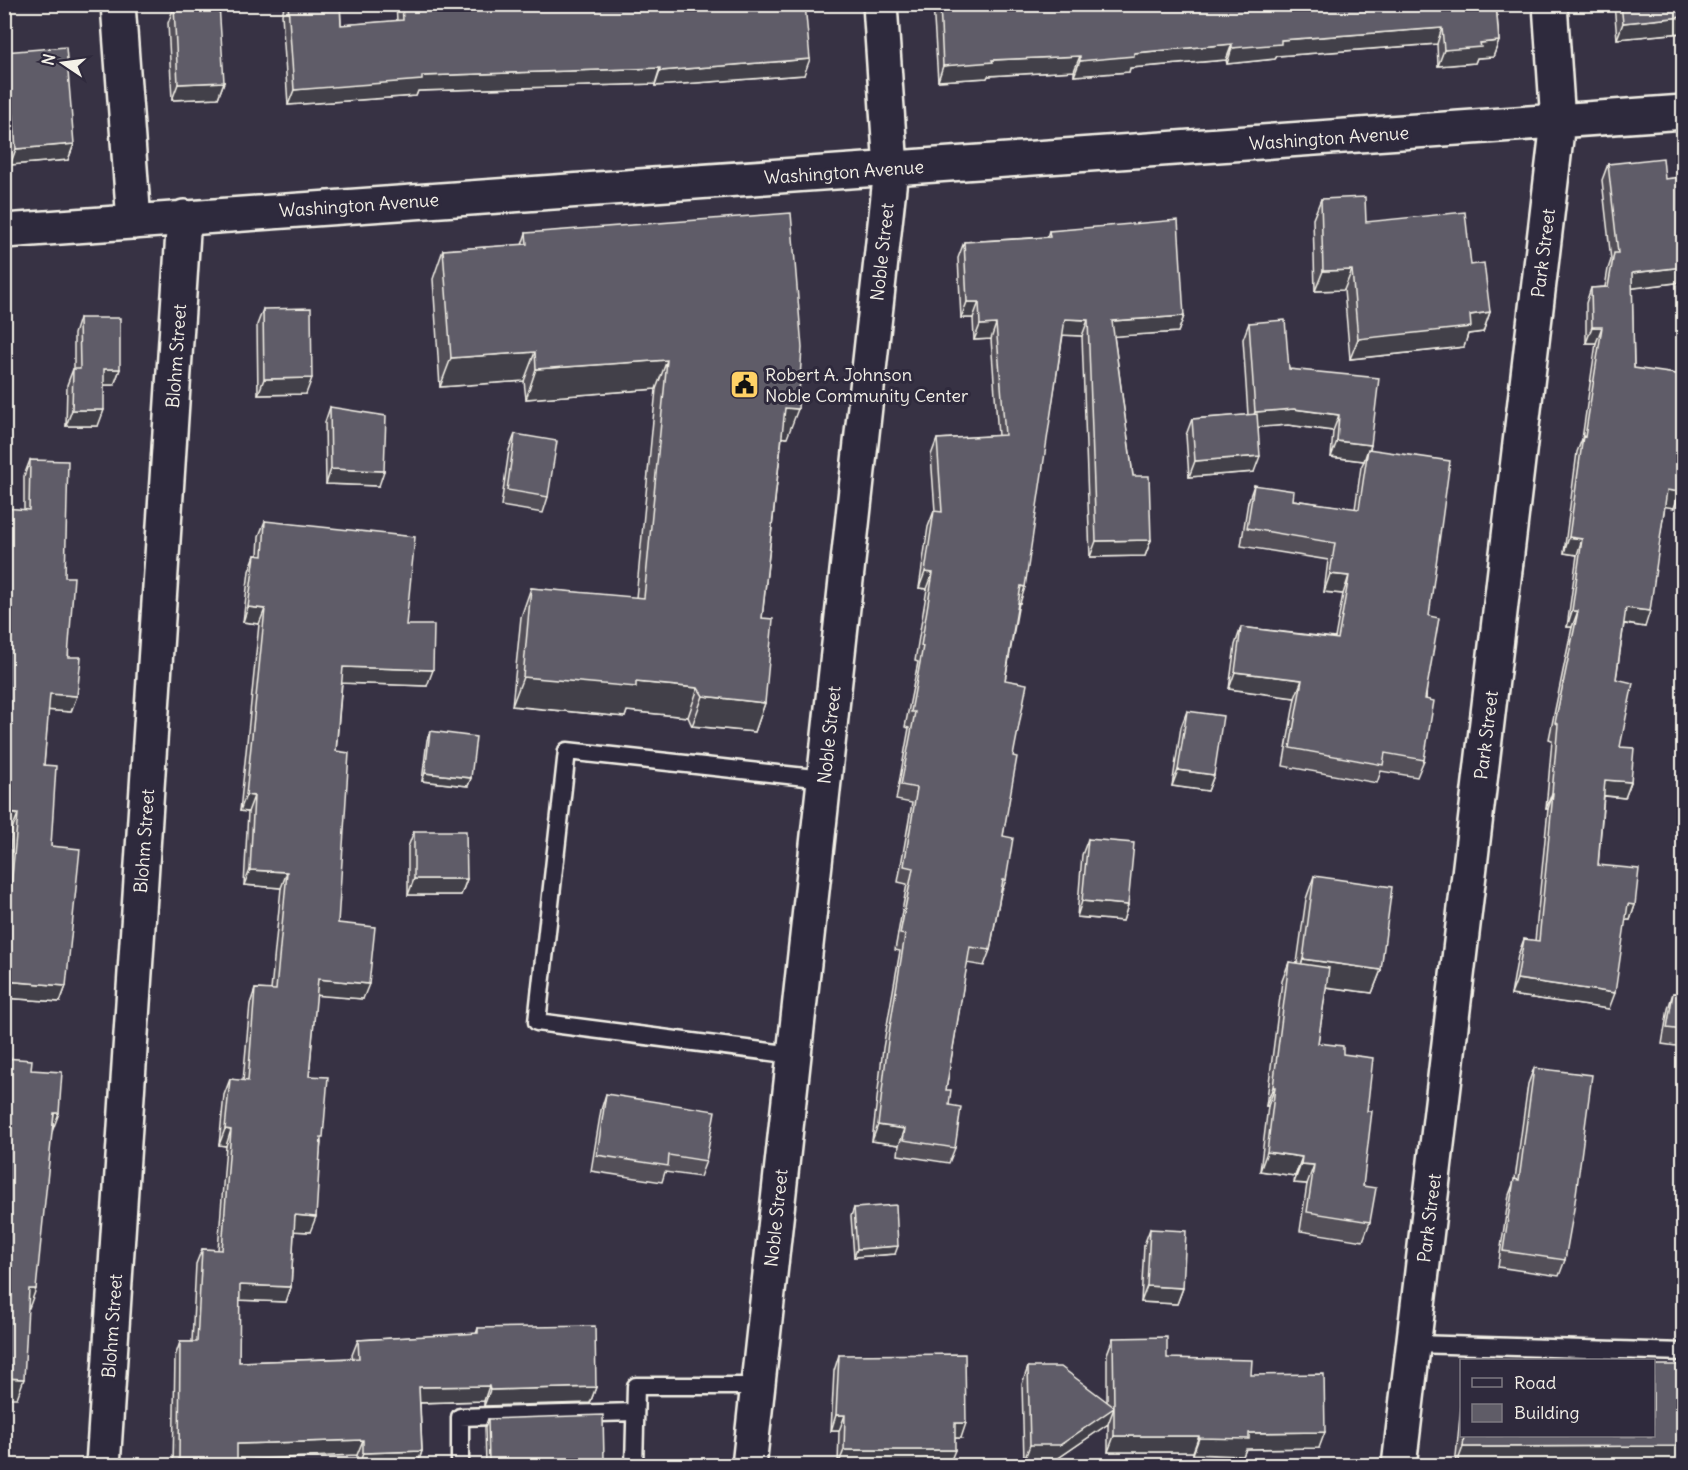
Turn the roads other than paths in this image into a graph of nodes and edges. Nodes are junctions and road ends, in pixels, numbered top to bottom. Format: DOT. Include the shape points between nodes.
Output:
graph roads {
  1 [pos="118,4"];
  2 [pos="880,4"];
  3 [pos="1550,4"];
  4 [pos="1683,112"];
  5 [pos="1558,122"];
  6 [pos="891,169"];
  7 [pos="184,217"];
  8 [pos="134,222"];
  9 [pos="4,231"];
  10 [pos="824,779"];
  11 [pos="794,1055"];
  12 [pos="1414,1344"];
  13 [pos="1683,1352"];
  14 [pos="758,1386"];
  15 [pos="635,1412"];
  16 [pos="103,1466"];
  17 [pos="460,1466"];
  18 [pos="634,1466"];
  19 [pos="749,1466"];
  20 [pos="1399,1466"];
  1 -- 8 [label="street"];
  2 -- 6 [label="street, Noble Street"];
  3 -- 5 [label="street, Park Street"];
  4 -- 5 [label="street, Washington Avenue"];
  5 -- 6 [label="street, Washington Avenue"];
  5 -- 12 [label="street, Park Street"];
  6 -- 7 [label="street, Washington Avenue"];
  6 -- 10 [label="street, Noble Street"];
  7 -- 8 [label="street, Washington Avenue"];
  7 -- 16 [label="street, Blohm Street"];
  8 -- 9 [label="street, Washington Avenue"];
  10 -- 11 [label="street, Noble Street"];
  10 -- 11 [label="lane" via="567,751 539,999 537,1022"];
  11 -- 14 [label="street, Noble Street"];
  12 -- 13 [label="lane"];
  12 -- 20 [label="street, Park Street"];
  14 -- 15 [label="lane" via="636,1386"];
  14 -- 19 [label="street, Noble Street"];
  15 -- 17 [label="lane" via="460,1417"];
  15 -- 18 [label="lane"];
}
